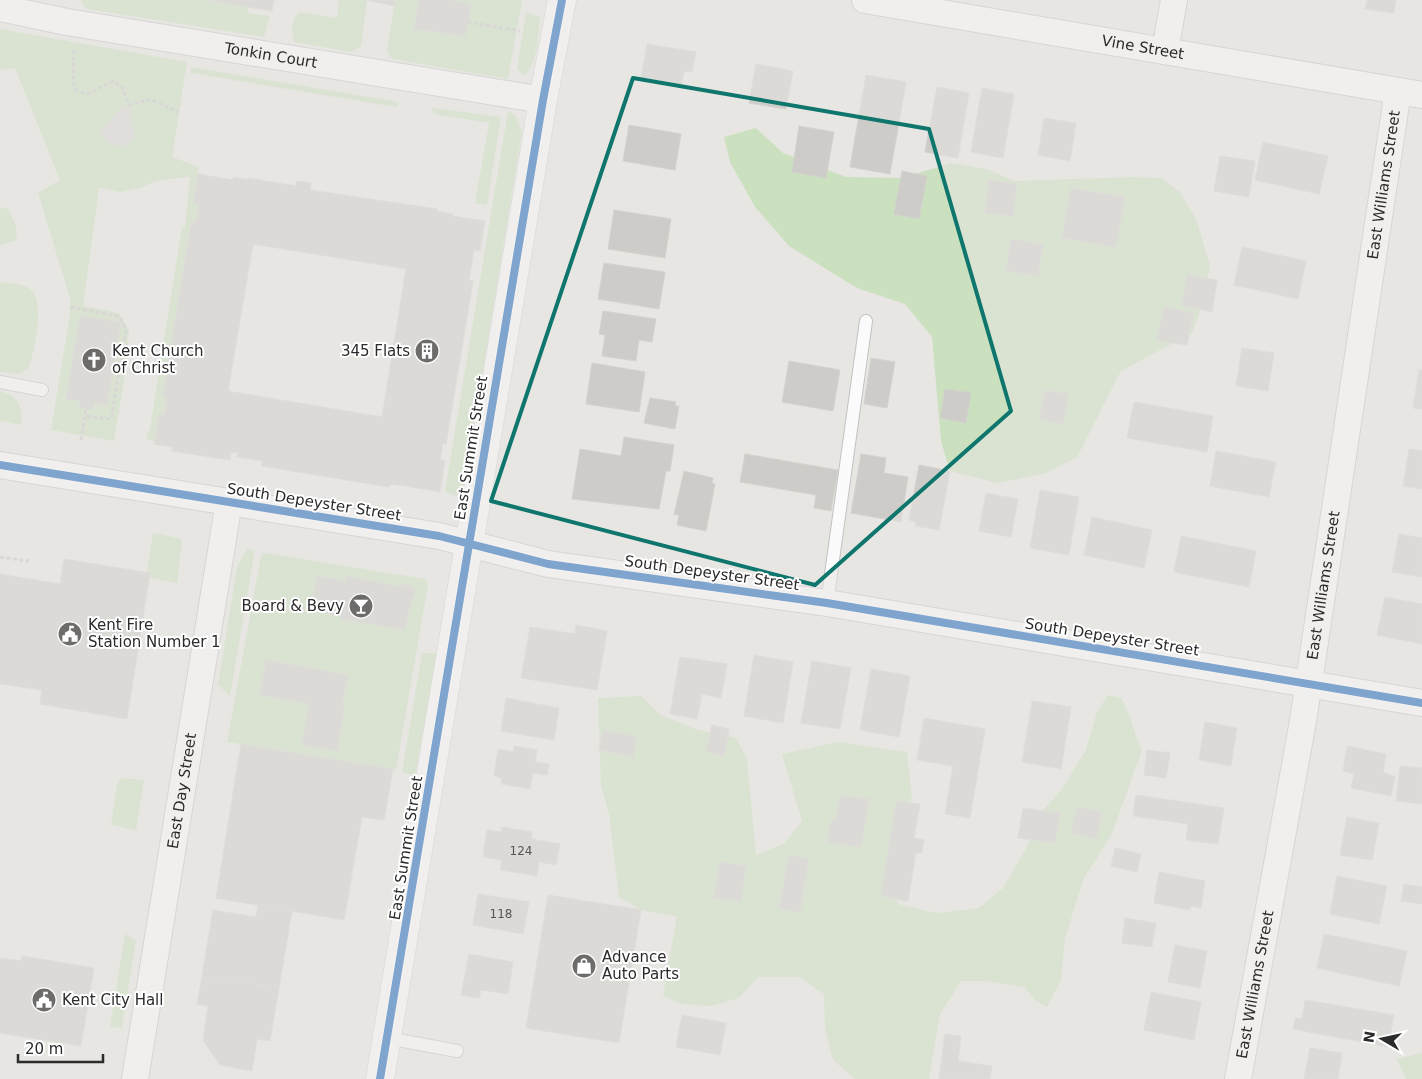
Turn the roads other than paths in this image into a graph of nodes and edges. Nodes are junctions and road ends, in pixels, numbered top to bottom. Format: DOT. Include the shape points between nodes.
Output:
graph roads {
  1 [pos="562,0"];
  2 [pos="865,0"];
  3 [pos="1174,0"];
  4 [pos="4,6"];
  5 [pos="966,8"];
  6 [pos="1164,51"];
  7 [pos="1410,93"];
  8 [pos="543,100"];
  9 [pos="866,321"];
  10 [pos="0,382"];
  11 [pos="42,390"];
  12 [pos="0,465"];
  13 [pos="229,502"];
  14 [pos="469,543"];
  15 [pos="827,603"];
  16 [pos="1309,683"];
  17 [pos="1422,703"];
  18 [pos="388,1038"];
  19 [pos="457,1051"];
  20 [pos="135,1079"];
  21 [pos="380,1079"];
  22 [pos="1238,1079"];
  1 -- 8 [label="street, East Summit Street"];
  2 -- 5 [label="street, Vine Street"];
  3 -- 6 [label="street"];
  4 -- 8 [label="street, Tonkin Court" via="86,25"];
  5 -- 6 [label="street, Vine Street"];
  6 -- 7 [label="street, Vine Street"];
  7 -- 16 [label="street, East Williams Street"];
  8 -- 14 [label="street, East Summit Street"];
  9 -- 15 [label="lane"];
  10 -- 11 [label="lane"];
  12 -- 13 [label="street, South Depeyster Street"];
  13 -- 14 [label="street, South Depeyster Street"];
  13 -- 20 [label="street, East Day Street"];
  14 -- 15 [label="street, South Depeyster Street" via="548,564"];
  14 -- 18 [label="street, East Summit Street"];
  15 -- 16 [label="street, South Depeyster Street"];
  16 -- 17 [label="street, South Depeyster Street"];
  16 -- 22 [label="street, East Williams Street"];
  18 -- 19 [label="lane"];
  18 -- 21 [label="street, East Summit Street"];
}
